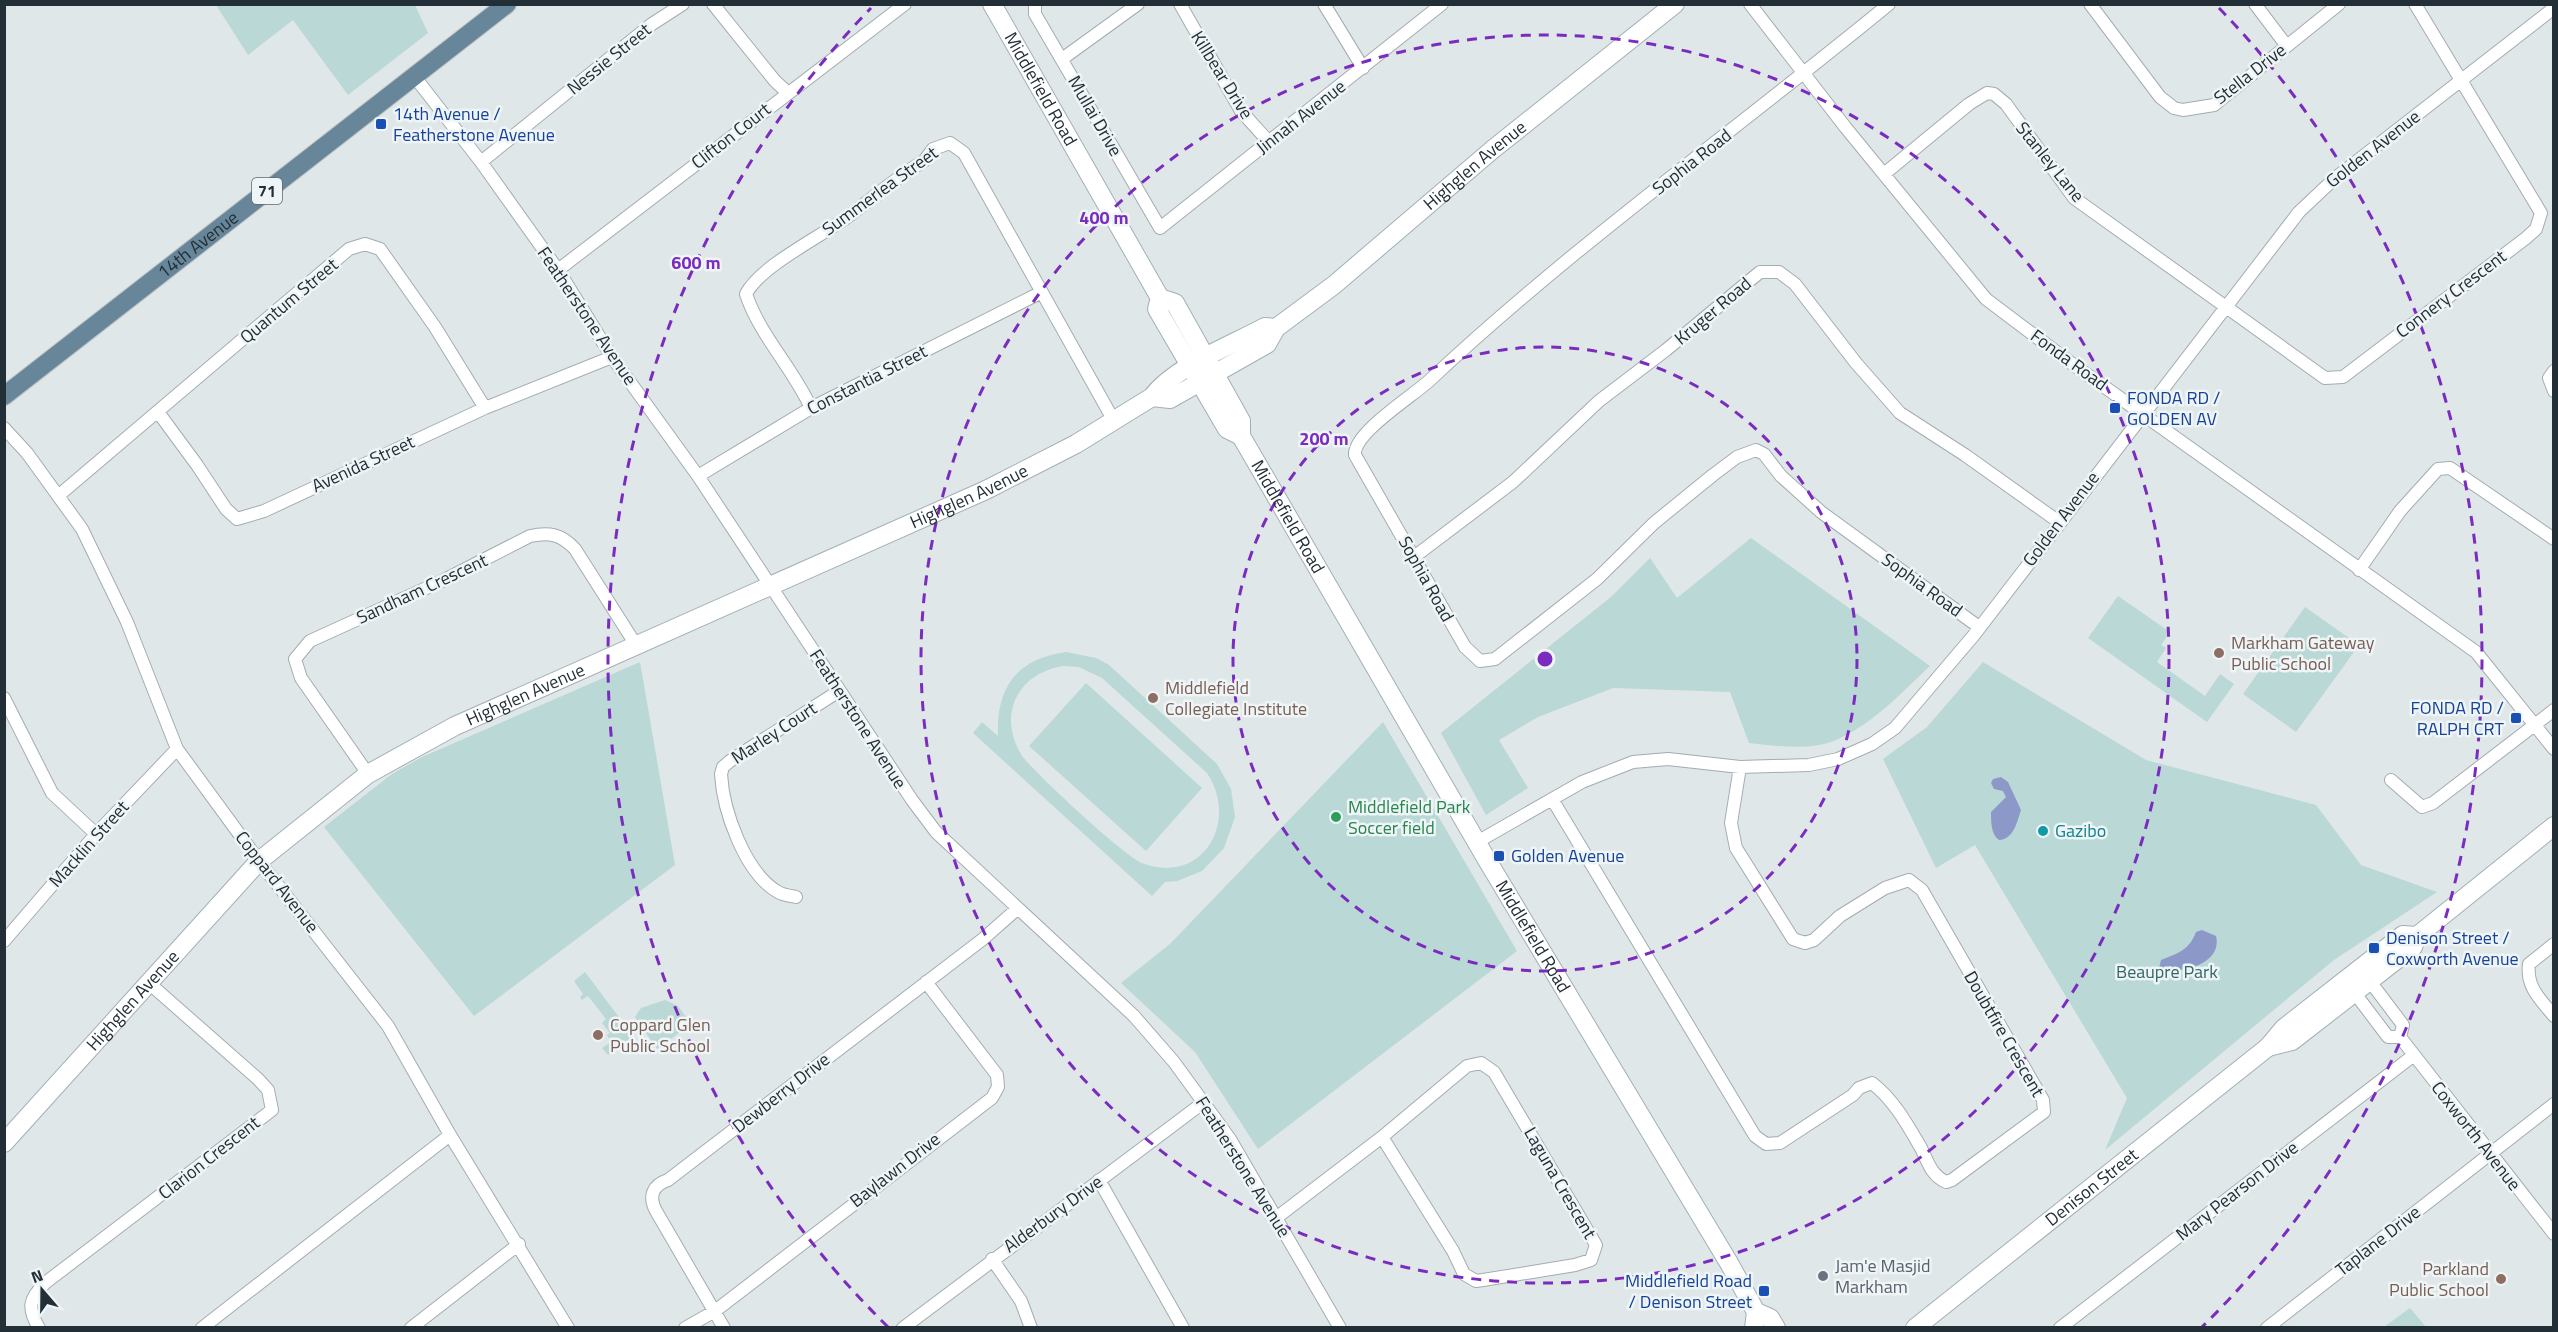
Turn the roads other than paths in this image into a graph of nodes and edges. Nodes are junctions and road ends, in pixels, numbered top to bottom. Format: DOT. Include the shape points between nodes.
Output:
graph roads {
  1 [pos="507,4"];
  2 [pos="683,4"];
  3 [pos="713,4"];
  4 [pos="905,4"];
  5 [pos="992,4"];
  6 [pos="1035,4"];
  7 [pos="1138,4"];
  8 [pos="1180,4"];
  9 [pos="1324,4"];
  10 [pos="1442,4"];
  11 [pos="1675,4"];
  12 [pos="1750,4"];
  13 [pos="1890,4"];
  14 [pos="2090,4"];
  15 [pos="2255,4"];
  16 [pos="2339,4"];
  17 [pos="2415,4"];
  18 [pos="2553,8"];
  19 [pos="2286,45"];
  20 [pos="1062,59"];
  21 [pos="1363,68"];
  22 [pos="1804,74"];
  23 [pos="414,76"];
  24 [pos="2460,80"];
  25 [pos="788,92"];
  26 [pos="1269,142"];
  27 [pos="481,162"];
  28 [pos="1884,174"];
  29 [pos="1160,228"];
  30 [pos="558,270"];
  31 [pos="1040,292"];
  32 [pos="2224,305"];
  33 [pos="1276,328"];
  34 [pos="612,357"];
  35 [pos="1198,363"];
  36 [pos="2553,371"];
  37 [pos="1207,380"];
  38 [pos="2553,391"];
  39 [pos="4,396"];
  40 [pos="1152,397"];
  41 [pos="485,408"];
  42 [pos="811,408"];
  43 [pos="158,412"];
  44 [pos="2142,413"];
  45 [pos="1114,421"];
  46 [pos="4,428"];
  47 [pos="698,476"];
  48 [pos="58,496"];
  49 [pos="2059,522"];
  50 [pos="2553,539"];
  51 [pos="1414,556"];
  52 [pos="2359,570"];
  53 [pos="771,584"];
  54 [pos="1979,627"];
  55 [pos="636,645"];
  56 [pos="839,691"];
  57 [pos="4,699"];
  58 [pos="2553,710"];
  59 [pos="2534,725"];
  60 [pos="177,749"];
  61 [pos="2553,749"];
  62 [pos="1740,767"];
  63 [pos="369,774"];
  64 [pos="2391,780"];
  65 [pos="1552,799"];
  66 [pos="2553,826"];
  67 [pos="96,834"];
  68 [pos="1476,842"];
  69 [pos="259,861"];
  70 [pos="796,897"];
  71 [pos="1017,909"];
  72 [pos="4,941"];
  73 [pos="2553,944"];
  74 [pos="2365,975"];
  75 [pos="926,982"];
  76 [pos="150,984"];
  77 [pos="2350,987"];
  78 [pos="2553,1016"];
  79 [pos="2400,1037"];
  80 [pos="2414,1055"];
  81 [pos="1203,1102"];
  82 [pos="2553,1104"];
  83 [pos="450,1135"];
  84 [pos="1382,1137"];
  85 [pos="4,1143"];
  86 [pos="2490,1154"];
  87 [pos="1099,1180"];
  88 [pos="1276,1218"];
  89 [pos="2553,1234"];
  90 [pos="519,1244"];
  91 [pos="992,1259"];
  92 [pos="715,1311"];
  93 [pos="1755,1320"];
  94 [pos="39,1328"];
  95 [pos="202,1328"];
  96 [pos="411,1328"];
  97 [pos="568,1328"];
  98 [pos="685,1328"];
  99 [pos="724,1328"];
  100 [pos="903,1328"];
  101 [pos="1031,1328"];
  102 [pos="1183,1328"];
  103 [pos="1340,1328"];
  104 [pos="1776,1328"];
  105 [pos="1915,1328"];
  106 [pos="2060,1328"];
  107 [pos="2267,1328"];
  1 -- 23 [label="main road, 14th Avenue / 71"];
  2 -- 27 [label="street, Nessie Street" via="652,24"];
  3 -- 25 [label="street"];
  4 -- 25 [label="street, Clifton Court"];
  5 -- 35 [label="street, Middlefield Road" via="1160,298 1157,309"];
  6 -- 20 [label="street, Mullai Drive" via="1035,14"];
  7 -- 20 [label="street"];
  8 -- 26 [label="street, Killbear Drive" via="1241,111"];
  9 -- 21 [label="street"];
  10 -- 21 [label="street, Jinnah Avenue"];
  11 -- 33 [label="street, Highglen Avenue" via="1492,150 1334,285"];
  12 -- 22 [label="street, Fonda Road"];
  13 -- 22 [label="street, Sophia Road"];
  14 -- 19 [label="street, Stella Drive" via="2160,97 2183,110 2214,105"];
  15 -- 19 [label="street"];
  16 -- 19 [label="street, Stella Drive"];
  17 -- 24 [label="street"];
  18 -- 24 [label="street, Golden Avenue"];
  20 -- 29 [label="street, Mullai Drive"];
  21 -- 26 [label="street, Jinnah Avenue"];
  22 -- 28 [label="street, Fonda Road"];
  22 -- 51 [label="street, Sophia Road" via="1494,320 1423,387 1358,440 1354,448 1357,462"];
  23 -- 27 [label="street, Featherstone Avenue"];
  23 -- 39 [label="main road, 14th Avenue / 71"];
  24 -- 32 [label="street, Golden Avenue" via="2315,195"];
  24 -- 32 [label="street, Connery Crescent" via="2541,213 2536,229 2336,380 2325,378"];
  25 -- 30 [label="street, Clifton Court"];
  26 -- 29 [label="street, Jinnah Avenue"];
  27 -- 30 [label="street, Featherstone Avenue"];
  28 -- 32 [label="street, Stanley Lane" via="1969,104 1987,93 1994,94 2006,104 2074,198"];
  28 -- 44 [label="street, Fonda Road" via="1986,299"];
  30 -- 34 [label="street, Featherstone Avenue"];
  31 -- 42 [label="street, Constantia Street"];
  31 -- 42 [label="street, Summerlea Street" via="964,153 950,143 933,149 924,161 768,270 746,294 758,323"];
  31 -- 45 [label="street, Summerlea Street"];
  32 -- 44 [label="street, Golden Avenue"];
  33 -- 35 [label="street, Highglen Avenue" via="1265,327"];
  33 -- 37 [label="street, Highglen Avenue" via="1267,344"];
  34 -- 41 [label="street, Avenida Street"];
  34 -- 47 [label="street, Featherstone Avenue"];
  35 -- 37 [label="street, Middlefield Road"];
  35 -- 40 [label="street, Highglen Avenue" via="1161,386"];
  36 -- 38 [label="street" via="2549,378"];
  37 -- 40 [label="street, Highglen Avenue" via="1170,399"];
  37 -- 68 [label="street, Middlefield Road" via="1241,421 1241,436"];
  40 -- 45 [label="street, Highglen Avenue"];
  41 -- 43 [label="street, Avenida Street" via="264,511 237,519 225,509"];
  41 -- 43 [label="street, Quantum Street" via="380,249 365,243 350,249"];
  42 -- 47 [label="street, Constantia Street"];
  43 -- 48 [label="street, Quantum Street"];
  44 -- 49 [label="street, Golden Avenue"];
  44 -- 52 [label="street, Fonda Road"];
  45 -- 53 [label="street, Highglen Avenue" via="986,490"];
  46 -- 48 [label="street, Coppard Avenue"];
  47 -- 53 [label="street, Featherstone Avenue"];
  48 -- 60 [label="street, Coppard Avenue" via="82,529 127,622"];
  49 -- 51 [label="street, Kruger Road" via="1900,413 1795,284 1779,272 1766,270 1599,401 1513,482"];
  49 -- 54 [label="street, Golden Avenue"];
  50 -- 52 [label="street" via="2450,468 2438,468 2400,511"];
  51 -- 54 [label="street, Sophia Road" via="1465,646 1476,659 1488,662 1597,579 1653,523 1713,475 1737,457 1756,450 1821,512"];
  52 -- 59 [label="street, Fonda Road" via="2476,652"];
  53 -- 55 [label="street, Highglen Avenue"];
  53 -- 56 [label="street, Featherstone Avenue"];
  54 -- 62 [label="street, Golden Avenue" via="1895,728 1872,744 1838,759 1809,765"];
  55 -- 63 [label="street, Highglen Avenue" via="454,726"];
  55 -- 63 [label="street, Sandham Crescent" via="575,549 561,537 544,533 530,536 444,580 310,640 295,659 301,678"];
  56 -- 70 [label="street, Marley Court" via="723,767 729,816 744,854 778,892"];
  56 -- 71 [label="street, Featherstone Avenue" via="936,832"];
  57 -- 67 [label="street" via="52,793"];
  58 -- 59 [label="street"];
  59 -- 61 [label="street, Fonda Road"];
  59 -- 64 [label="street" via="2433,803 2421,807"];
  60 -- 67 [label="street, Macklin Street"];
  60 -- 69 [label="street, Coppard Avenue"];
  62 -- 65 [label="street, Golden Avenue" via="1668,759 1633,762"];
  62 -- 65 [label="street, Doubtfire Crescent" via="1731,823 1736,848 1793,939 1805,943 1814,940 1828,925 1858,905 1895,883 1909,880 1922,890 2043,1100 2044,1112 1952,1180 1946,1182 1933,1173 1895,1106 1872,1083 1780,1143 1766,1144 1755,1136"];
  63 -- 69 [label="street, Highglen Avenue"];
  65 -- 68 [label="street, Golden Avenue"];
  66 -- 74 [label="street, Denison Street" via="2417,936 2403,935"];
  67 -- 72 [label="street, Macklin Street"];
  68 -- 93 [label="street, Middlefield Road"];
  69 -- 76 [label="street, Highglen Avenue"];
  69 -- 83 [label="street, Coppard Avenue" via="388,1026"];
  71 -- 75 [label="street, Dewberry Drive"];
  71 -- 81 [label="street, Featherstone Avenue" via="1134,1016"];
  73 -- 78 [label="street" via="2529,964 2528,974 2534,992"];
  74 -- 77 [label="street, Denison Street"];
  74 -- 79 [label="street, Coxworth Avenue" via="2403,1025"];
  75 -- 92 [label="street, Dewberry Drive" via="652,1192 651,1201"];
  75 -- 92 [label="street, Baylawn Drive" via="997,1075 998,1087 992,1098"];
  76 -- 85 [label="street, Highglen Avenue"];
  76 -- 94 [label="street, Clarion Crescent" via="258,1079 268,1090 272,1110 45,1283 32,1296 30,1305"];
  77 -- 79 [label="street, Coxworth Avenue" via="2388,1036"];
  77 -- 105 [label="street, Denison Street" via="2292,1041 2268,1047"];
  79 -- 80 [label="street, Coxworth Avenue"];
  80 -- 86 [label="street, Coxworth Avenue"];
  80 -- 106 [label="street, Mary Pearson Drive"];
  81 -- 87 [label="street, Alderbury Drive"];
  81 -- 88 [label="street, Featherstone Avenue" via="1230,1139"];
  82 -- 86 [label="street, Taplane Drive"];
  83 -- 90 [label="street, Coppard Avenue"];
  83 -- 95 [label="street"];
  84 -- 84 [label="street, Laguna Crescent" via="1470,1278 1482,1280 1591,1260 1596,1245 1592,1235 1487,1065 1467,1066"];
  84 -- 88 [label="street, Laguna Crescent"];
  86 -- 89 [label="street, Coxworth Avenue"];
  86 -- 107 [label="street, Taplane Drive"];
  87 -- 91 [label="street, Alderbury Drive"];
  87 -- 102 [label="street"];
  88 -- 103 [label="street, Featherstone Avenue"];
  90 -- 96 [label="street"];
  90 -- 97 [label="street, Coppard Avenue"];
  91 -- 100 [label="street, Alderbury Drive"];
  91 -- 101 [label="street" via="1021,1301"];
  92 -- 98 [label="street, Baylawn Drive"];
  92 -- 99 [label="street"];
  93 -- 104 [label="street, Middlefield Road" via="1770,1318"];
}
